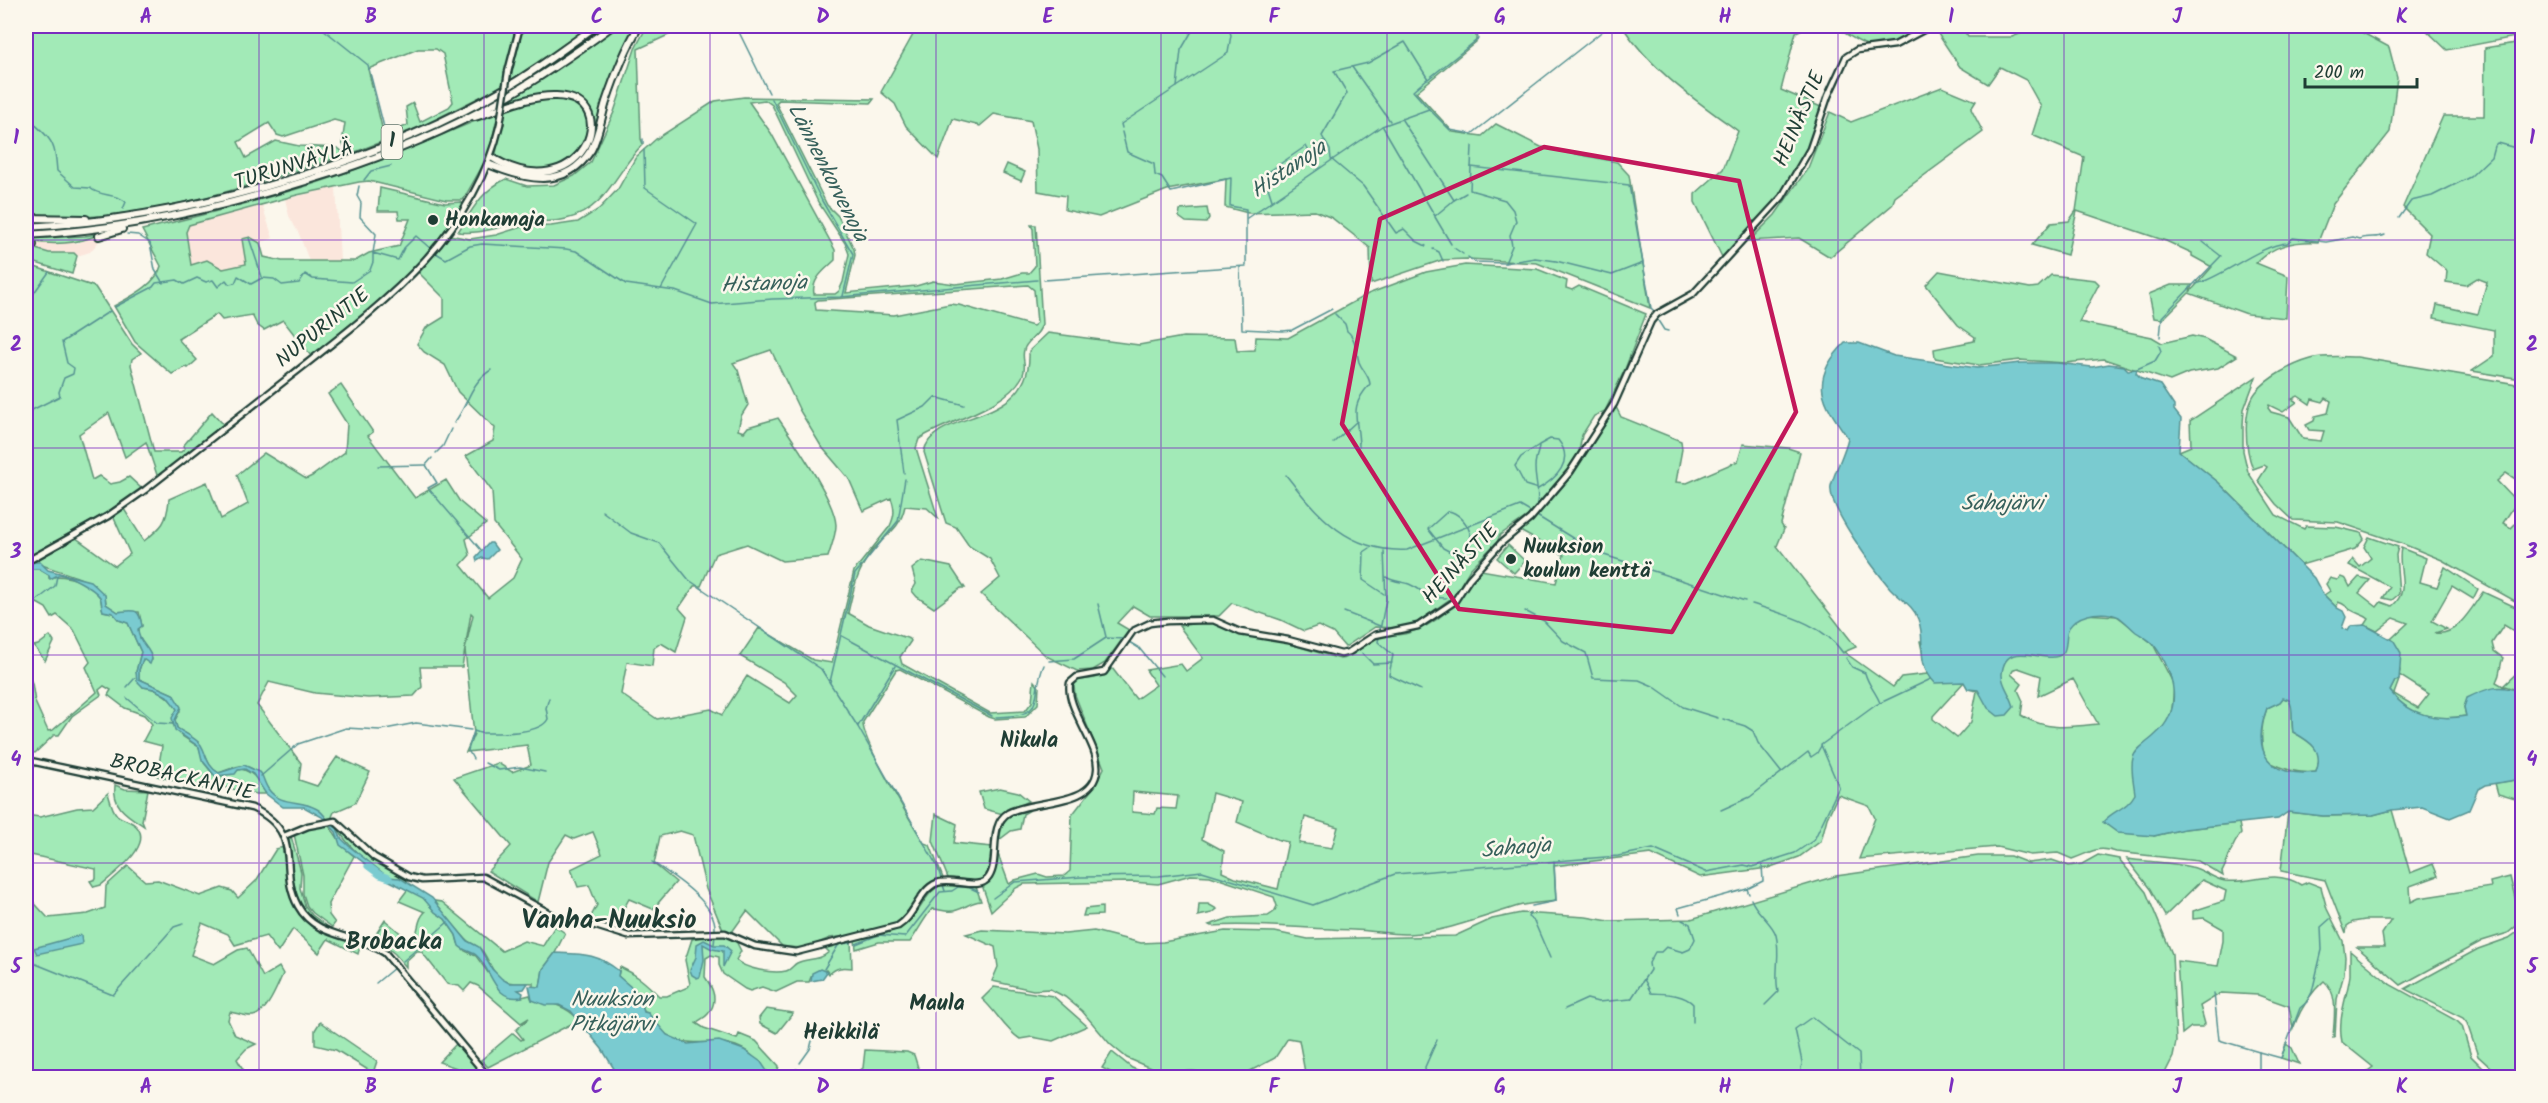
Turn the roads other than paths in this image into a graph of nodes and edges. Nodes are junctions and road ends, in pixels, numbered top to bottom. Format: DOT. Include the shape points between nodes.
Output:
graph roads {
  1 [pos="520,26"];
  2 [pos="596,26"];
  3 [pos="612,26"];
  4 [pos="639,26"];
  5 [pos="1931,26"];
  6 [pos="458,122"];
  7 [pos="490,157"];
  8 [pos="488,164"];
  9 [pos="26,218"];
  10 [pos="113,219"];
  11 [pos="146,222"];
  12 [pos="26,227"];
  13 [pos="26,235"];
  14 [pos="99,236"];
  15 [pos="26,243"];
  16 [pos="33,244"];
  17 [pos="29,560"];
  18 [pos="26,760"];
  19 [pos="284,836"];
  20 [pos="489,1077"];
  1 -- 7 [label="street, NUPURINTIE, bridge"];
  2 -- 10 [label="highway, TURUNVÄYLÄ / 1" via="491,96 384,146 222,197"];
  3 -- 6 [label="highway, TURUNVÄYLÄ / 1" via="533,81"];
  4 -- 8 [label="highway" via="614,80 597,137 578,164 560,175 541,179 515,176"];
  5 -- 19 [label="street, HEINÄSTIE" via="1895,45 1857,50 1846,57 1810,149 1782,197 1698,289 1651,321 1614,404 1570,472 1530,519 1501,543 1454,602 1418,627 1375,635 1341,654 1240,633 1213,620 1167,621 1137,628 1104,672 1077,677 1070,683 1072,701 1097,763 1096,777 1073,798 1039,803 1006,814 1000,823 987,881 939,882 928,889 911,916 898,926 806,951 765,949 725,933 628,936 564,921 483,877 409,877 374,857 340,824 308,826"];
  6 -- 7 [label="highway" via="530,99 554,96 575,100 590,119 591,135 583,151 557,169 528,173"];
  6 -- 11 [label="highway, TURUNVÄYLÄ / 1" via="335,172 213,208"];
  7 -- 8 [label="street, NUPURINTIE"];
  8 -- 17 [label="street, NUPURINTIE" via="449,230 406,282 145,490 108,516"];
  9 -- 10 [label="highway"];
  10 -- 12 [label="highway, TURUNVÄYLÄ / 1"];
  11 -- 13 [label="highway, TURUNVÄYLÄ / 1"];
  11 -- 14 [label="highway"];
  15 -- 16 [label="highway"];
  18 -- 19 [label="street, BROBACKANTIE" via="252,808 270,819"];
  19 -- 20 [label="street" via="292,891 303,914 324,930 367,943 385,953"];
}
